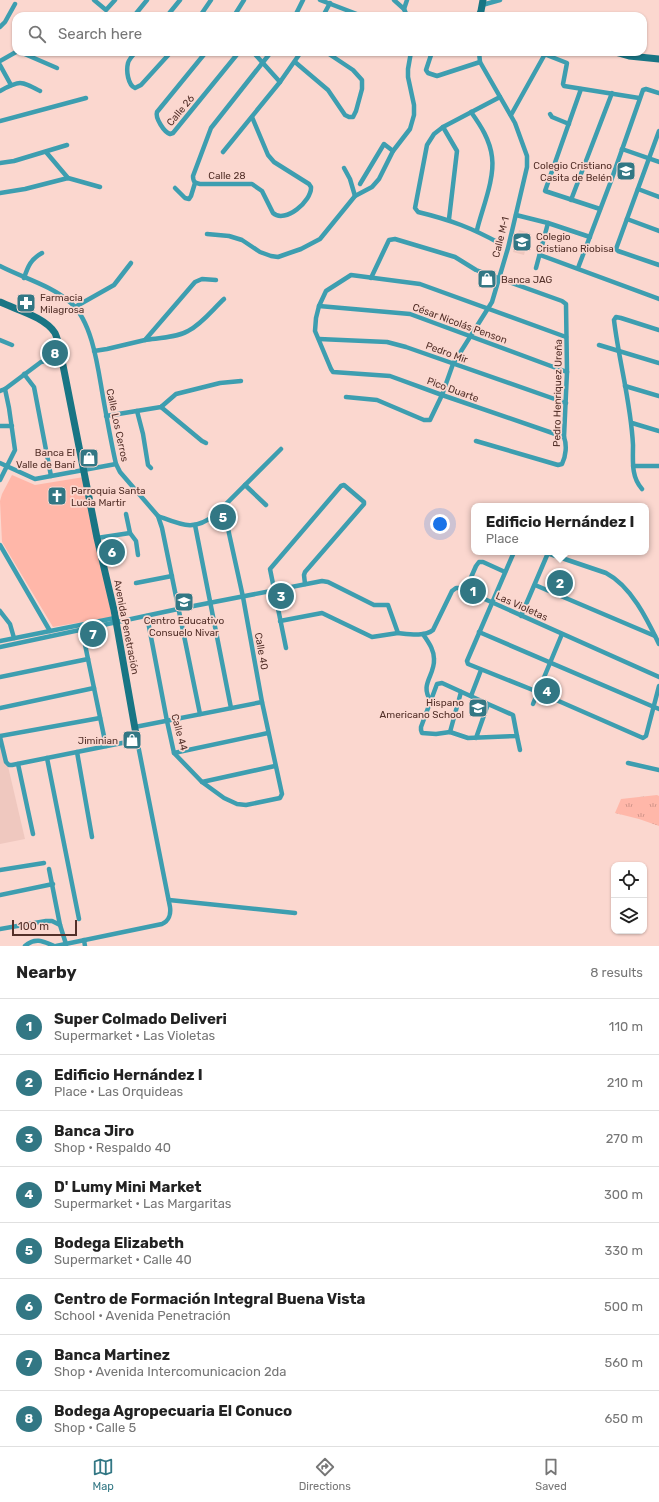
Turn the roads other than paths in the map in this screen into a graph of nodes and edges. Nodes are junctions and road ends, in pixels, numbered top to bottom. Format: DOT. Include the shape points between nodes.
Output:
graph roads {
  1 [pos="94,0"];
  2 [pos="115,0"];
  3 [pos="147,0"];
  4 [pos="180,0"];
  5 [pos="211,0"];
  6 [pos="236,0"];
  7 [pos="303,0"];
  8 [pos="320,0"];
  9 [pos="394,0"];
  10 [pos="407,0"];
  11 [pos="500,0"];
  12 [pos="243,1"];
  13 [pos="330,3"];
  14 [pos="15,4"];
  15 [pos="404,8"];
  16 [pos="481,10"];
  17 [pos="137,12"];
  18 [pos="170,12"];
  19 [pos="203,12"];
  20 [pos="236,12"];
  21 [pos="297,12"];
  22 [pos="325,12"];
  23 [pos="352,12"];
  24 [pos="406,12"];
  25 [pos="0,27"];
  26 [pos="12,54"];
  27 [pos="647,54"];
  28 [pos="659,55"];
  29 [pos="29,56"];
  30 [pos="133,56"];
  31 [pos="167,56"];
  32 [pos="203,56"];
  33 [pos="236,56"];
  34 [pos="257,56"];
  35 [pos="268,56"];
  36 [pos="299,56"];
  37 [pos="332,56"];
  38 [pos="410,56"];
  39 [pos="431,56"];
  40 [pos="479,56"];
  41 [pos="544,56"];
  42 [pos="550,56"];
  43 [pos="629,56"];
  44 [pos="659,59"];
  45 [pos="0,61"];
  46 [pos="295,62"];
  47 [pos="480,62"];
  48 [pos="263,63"];
  49 [pos="0,65"];
  50 [pos="56,68"];
  51 [pos="280,82"];
  52 [pos="11,85"];
  53 [pos="581,89"];
  54 [pos="0,91"];
  55 [pos="40,91"];
  56 [pos="612,93"];
  57 [pos="659,93"];
  58 [pos="500,97"];
  59 [pos="86,98"];
  60 [pos="640,98"];
  61 [pos="471,112"];
  62 [pos="550,114"];
  63 [pos="511,115"];
  64 [pos="252,117"];
  65 [pos="0,121"];
  66 [pos="569,124"];
  67 [pos="443,127"];
  68 [pos="658,131"];
  69 [pos="67,144"];
  70 [pos="622,149"];
  71 [pos="393,151"];
  72 [pos="46,152"];
  73 [pos="223,152"];
  74 [pos="649,159"];
  75 [pos="659,162"];
  76 [pos="0,163"];
  77 [pos="344,168"];
  78 [pos="68,178"];
  79 [pos="195,183"];
  80 [pos="360,184"];
  81 [pos="100,187"];
  82 [pos="175,188"];
  83 [pos="638,189"];
  84 [pos="0,193"];
  85 [pos="355,196"];
  86 [pos="659,197"];
  87 [pos="571,200"];
  88 [pos="600,209"];
  89 [pos="516,215"];
  90 [pos="627,218"];
  91 [pos="449,219"];
  92 [pos="548,223"];
  93 [pos="476,230"];
  94 [pos="659,231"];
  95 [pos="207,234"];
  96 [pos="590,237"];
  97 [pos="500,244"];
  98 [pos="42,253"];
  99 [pos="540,255"];
  100 [pos="131,263"];
  101 [pos="659,265"];
  102 [pos="0,266"];
  103 [pos="536,268"];
  104 [pos="578,268"];
  105 [pos="24,278"];
  106 [pos="371,278"];
  107 [pos="500,278"];
  108 [pos="216,280"];
  109 [pos="224,299"];
  110 [pos="659,299"];
  111 [pos="0,302"];
  112 [pos="319,306"];
  113 [pos="75,307"];
  114 [pos="489,309"];
  115 [pos="659,330"];
  116 [pos="470,336"];
  117 [pos="566,337"];
  118 [pos="319,339"];
  119 [pos="0,340"];
  120 [pos="145,340"];
  121 [pos="599,345"];
  122 [pos="12,346"];
  123 [pos="94,351"];
  124 [pos="618,351"];
  125 [pos="62,357"];
  126 [pos="659,363"];
  127 [pos="453,364"];
  128 [pos="567,372"];
  129 [pos="24,374"];
  130 [pos="241,381"];
  131 [pos="625,386"];
  132 [pos="3,390"];
  133 [pos="346,396"];
  134 [pos="442,396"];
  135 [pos="659,396"];
  136 [pos="566,403"];
  137 [pos="161,407"];
  138 [pos="137,411"];
  139 [pos="106,416"];
  140 [pos="632,423"];
  141 [pos="0,426"];
  142 [pos="12,426"];
  143 [pos="659,430"];
  144 [pos="564,437"];
  145 [pos="476,441"];
  146 [pos="206,443"];
  147 [pos="281,449"];
  148 [pos="0,463"];
  149 [pos="116,464"];
  150 [pos="633,466"];
  151 [pos="659,466"];
  152 [pos="6,467"];
  153 [pos="151,468"];
  154 [pos="84,469"];
  155 [pos="51,476"];
  156 [pos="0,480"];
  157 [pos="245,485"];
  158 [pos="642,489"];
  159 [pos="266,505"];
  160 [pos="223,506"];
  161 [pos="126,514"];
  162 [pos="158,516"];
  163 [pos="195,525"];
  164 [pos="130,533"];
  165 [pos="98,538"];
  166 [pos="0,545"];
  167 [pos="138,555"];
  168 [pos="513,555"];
  169 [pos="545,555"];
  170 [pos="552,555"];
  171 [pos="505,572"];
  172 [pos="172,576"];
  173 [pos="136,583"];
  174 [pos="305,584"];
  175 [pos="535,585"];
  176 [pos="274,591"];
  177 [pos="465,591"];
  178 [pos="243,597"];
  179 [pos="491,602"];
  180 [pos="211,603"];
  181 [pos="178,609"];
  182 [pos="0,611"];
  183 [pos="147,616"];
  184 [pos="521,616"];
  185 [pos="116,620"];
  186 [pos="280,621"];
  187 [pos="82,630"];
  188 [pos="50,631"];
  189 [pos="479,632"];
  190 [pos="398,633"];
  191 [pos="423,634"];
  192 [pos="562,634"];
  193 [pos="655,637"];
  194 [pos="14,638"];
  195 [pos="0,641"];
  196 [pos="659,644"];
  197 [pos="0,647"];
  198 [pos="286,648"];
  199 [pos="88,659"];
  200 [pos="550,663"];
  201 [pos="481,670"];
  202 [pos="659,676"];
  203 [pos="0,677"];
  204 [pos="659,686"];
  205 [pos="94,688"];
  206 [pos="461,692"];
  207 [pos="538,692"];
  208 [pos="471,696"];
  209 [pos="431,700"];
  210 [pos="262,702"];
  211 [pos="488,704"];
  212 [pos="533,704"];
  213 [pos="654,707"];
  214 [pos="0,708"];
  215 [pos="231,708"];
  216 [pos="659,708"];
  217 [pos="200,714"];
  218 [pos="100,718"];
  219 [pos="167,721"];
  220 [pos="135,727"];
  221 [pos="450,732"];
  222 [pos="268,733"];
  223 [pos="517,736"];
  224 [pos="0,737"];
  225 [pos="476,738"];
  226 [pos="138,740"];
  227 [pos="106,746"];
  228 [pos="520,750"];
  229 [pos="77,752"];
  230 [pos="174,753"];
  231 [pos="47,758"];
  232 [pos="628,763"];
  233 [pos="18,764"];
  234 [pos="275,766"];
  235 [pos="659,770"];
  236 [pos="202,782"];
  237 [pos="280,798"];
  238 [pos="33,834"];
  239 [pos="92,837"];
  240 [pos="44,863"];
  241 [pos="49,868"];
  242 [pos="0,870"];
  243 [pos="53,884"];
  244 [pos="0,895"];
  245 [pos="169,900"];
  246 [pos="294,913"];
  247 [pos="79,919"];
  248 [pos="60,925"];
  249 [pos="0,929"];
  250 [pos="84,940"];
  251 [pos="66,944"];
  252 [pos="25,946"];
  253 [pos="55,946"];
  254 [pos="85,946"];
  1 -- 2 [label="street" via="106,10"];
  3 -- 17 [label="street"];
  4 -- 18 [label="street"];
  5 -- 19 [label="street"];
  6 -- 12 [label="street"];
  7 -- 21 [label="street"];
  8 -- 13 [label="street"];
  9 -- 15 [label="street"];
  10 -- 15 [label="street"];
  11 -- 16 [label="street"];
  12 -- 20 [label="street"];
  13 -- 22 [label="street"];
  13 -- 23 [label="street"];
  14 -- 25 [label="street"];
  15 -- 24 [label="street"];
  26 -- 45 [label="street"];
  27 -- 28 [label="street"];
  29 -- 50 [label="street"];
  30 -- 31 [label="street" via="128,63 129,81 135,88 141,85"];
  32 -- 33 [label="street, Calle 26" via="157,112 157,117 167,133 173,133"];
  34 -- 48 [label="street"];
  35 -- 48 [label="street, Calle 28"];
  36 -- 46 [label="street"];
  37 -- 46 [label="street" via="354,70 362,80 362,89 353,117 344,115 328,90"];
  38 -- 71 [label="street" via="408,77 414,115 410,130"];
  39 -- 47 [label="street" via="426,70 437,76"];
  40 -- 47 [label="street, Calle M-1"];
  41 -- 63 [label="street"];
  42 -- 53 [label="street" via="567,63 563,85"];
  43 -- 44 [label="street"];
  46 -- 51 [label="street"];
  47 -- 58 [label="street, Calle M-1"];
  48 -- 51 [label="street"];
  48 -- 79 [label="street, Calle 28" via="212,128 192,176"];
  49 -- 52 [label="street"];
  51 -- 64 [label="street"];
  52 -- 54 [label="street"];
  52 -- 55 [label="street" via="24,83"];
  53 -- 56 [label="street"];
  53 -- 66 [label="street"];
  56 -- 60 [label="street"];
  56 -- 87 [label="street"];
  57 -- 60 [label="street" via="646,89"];
  58 -- 61 [label="street"];
  58 -- 63 [label="street, Calle M-1"];
  59 -- 65 [label="street"];
  60 -- 70 [label="street"];
  61 -- 67 [label="street"];
  61 -- 93 [label="street" via="483,129 492,157 489,185"];
  62 -- 66 [label="street" via="552,118"];
  63 -- 89 [label="street, Calle M-1" via="527,156 527,167"];
  64 -- 73 [label="street"];
  64 -- 79 [label="street, Calle 28" via="268,155 274,162 310,184 309,196 303,204 283,216 276,216 262,192 252,184"];
  66 -- 87 [label="street" via="545,189 546,192"];
  67 -- 91 [label="street" via="457,151"];
  67 -- 91 [label="street" via="434,134 427,145 415,208 418,212"];
  68 -- 74 [label="street"];
  69 -- 72 [label="street"];
  70 -- 74 [label="street"];
  70 -- 88 [label="street"];
  71 -- 80 [label="street" via="384,144"];
  71 -- 85 [label="street" via="379,179 372,187"];
  72 -- 76 [label="street"];
  72 -- 78 [label="street"];
  74 -- 75 [label="street"];
  74 -- 83 [label="street"];
  77 -- 85 [label="street"];
  78 -- 81 [label="street"];
  78 -- 84 [label="street" via="25,190"];
  79 -- 82 [label="street" via="189,199"];
  83 -- 86 [label="street"];
  83 -- 90 [label="street"];
  85 -- 95 [label="street" via="320,239 278,257 260,252 242,240"];
  87 -- 88 [label="street"];
  88 -- 96 [label="street"];
  89 -- 92 [label="street"];
  89 -- 107 [label="street, Calle M-1"];
  90 -- 94 [label="street"];
  90 -- 101 [label="street" via="616,249"];
  91 -- 93 [label="street"];
  92 -- 96 [label="street"];
  92 -- 99 [label="street"];
  93 -- 97 [label="street"];
  96 -- 104 [label="street"];
  98 -- 105 [label="street" via="31,262"];
  99 -- 103 [label="street"];
  99 -- 104 [label="street"];
  100 -- 113 [label="street" via="114,285"];
  102 -- 105 [label="street, Calle Los Cerros"];
  104 -- 110 [label="street"];
  105 -- 113 [label="street, Calle Los Cerros" via="53,290"];
  106 -- 107 [label="street" via="389,240 395,239 455,257 476,270"];
  106 -- 112 [label="street" via="348,276 326,292"];
  106 -- 114 [label="street" via="420,284"];
  107 -- 114 [label="street, Calle M-1"];
  107 -- 117 [label="street, Pedro Henriquez Ureña" via="566,304"];
  108 -- 120 [label="street" via="202,279 196,282"];
  109 -- 120 [label="street" via="197,326 187,332"];
  111 -- 125 [label="street, Avenida Penetración" via="46,324 55,333"];
  112 -- 116 [label="street, César Nicolás Penson" via="410,314"];
  112 -- 118 [label="street" via="315,331"];
  113 -- 123 [label="street, Calle Los Cerros" via="86,325"];
  114 -- 116 [label="street, Calle M-1"];
  114 -- 117 [label="street"];
  115 -- 124 [label="street" via="616,317 614,320"];
  116 -- 127 [label="street, Calle M-1"];
  116 -- 128 [label="street, César Nicolás Penson"];
  117 -- 128 [label="street, Pedro Henriquez Ureña"];
  118 -- 127 [label="street, Pedro Mir" via="387,342"];
  118 -- 134 [label="street, Pico Duarte" via="334,372 390,376"];
  119 -- 122 [label="street"];
  120 -- 123 [label="street"];
  121 -- 124 [label="street"];
  123 -- 139 [label="street, Calle Los Cerros"];
  124 -- 126 [label="street"];
  124 -- 131 [label="street"];
  125 -- 129 [label="street" via="41,362"];
  125 -- 154 [label="street, Avenida Penetración"];
  127 -- 134 [label="street, Calle M-1"];
  127 -- 136 [label="street, Pedro Mir"];
  128 -- 136 [label="street, Pedro Henriquez Ureña"];
  129 -- 132 [label="street"];
  129 -- 155 [label="street" via="34,387"];
  130 -- 137 [label="street" via="220,383 176,394"];
  131 -- 135 [label="street"];
  131 -- 140 [label="street"];
  132 -- 142 [label="street"];
  133 -- 134 [label="street, Calle M-1" via="376,400 428,421"];
  134 -- 144 [label="street, Pico Duarte"];
  136 -- 144 [label="street, Pedro Henriquez Ureña"];
  137 -- 138 [label="street"];
  137 -- 146 [label="street"];
  138 -- 139 [label="street"];
  138 -- 153 [label="street" via="144,434 148,465"];
  139 -- 149 [label="street, Calle Los Cerros"];
  140 -- 143 [label="street"];
  140 -- 150 [label="street"];
  141 -- 142 [label="street"];
  142 -- 152 [label="street" via="15,450"];
  144 -- 145 [label="street, Pedro Henriquez Ureña" via="565,458 562,464 558,465"];
  147 -- 157 [label="street"];
  148 -- 152 [label="street"];
  149 -- 154 [label="street"];
  149 -- 162 [label="street, Calle Los Cerros"];
  150 -- 151 [label="street"];
  150 -- 158 [label="street" via="635,482"];
  152 -- 155 [label="street" via="35,479"];
  152 -- 156 [label="street"];
  154 -- 155 [label="street"];
  154 -- 165 [label="street, Avenida Penetración"];
  157 -- 159 [label="street"];
  157 -- 160 [label="street"];
  160 -- 163 [label="street" via="207,521"];
  160 -- 178 [label="street, Calle 40"];
  161 -- 164 [label="street"];
  162 -- 163 [label="street"];
  162 -- 172 [label="street, Calle Los Cerros"];
  163 -- 180 [label="street"];
  164 -- 165 [label="street"];
  164 -- 167 [label="street" via="136,542"];
  165 -- 185 [label="street, Avenida Penetración"];
  166 -- 188 [label="street"];
  168 -- 171 [label="street"];
  169 -- 175 [label="street"];
  170 -- 193 [label="street" via="610,575 637,602"];
  171 -- 177 [label="street" via="479,562"];
  171 -- 179 [label="street"];
  172 -- 173 [label="street"];
  172 -- 181 [label="street, Calle Los Cerros"];
  174 -- 176 [label="street"];
  174 -- 176 [label="street" via="305,572 364,504 344,485 272,566 270,574"];
  174 -- 190 [label="street" via="328,582 374,605 388,605"];
  175 -- 184 [label="street"];
  175 -- 193 [label="street"];
  176 -- 178 [label="street"];
  176 -- 186 [label="street"];
  177 -- 179 [label="street, Las Violetas"];
  177 -- 191 [label="street" via="454,589 433,630"];
  178 -- 180 [label="street"];
  178 -- 210 [label="street, Calle 40"];
  179 -- 184 [label="street, Las Violetas"];
  179 -- 189 [label="street"];
  180 -- 181 [label="street"];
  180 -- 215 [label="street"];
  181 -- 183 [label="street"];
  181 -- 217 [label="street, Calle Los Cerros"];
  182 -- 194 [label="street" via="10,624"];
  183 -- 185 [label="street"];
  183 -- 219 [label="street, Calle 44"];
  184 -- 192 [label="street, Las Violetas"];
  185 -- 187 [label="street"];
  185 -- 188 [label="street"];
  185 -- 220 [label="street, Avenida Penetración"];
  186 -- 190 [label="street" via="322,613 372,637"];
  186 -- 198 [label="street"];
  187 -- 197 [label="street"];
  187 -- 199 [label="street"];
  188 -- 194 [label="street"];
  189 -- 200 [label="street"];
  189 -- 201 [label="street" via="466,661"];
  190 -- 191 [label="street"];
  191 -- 209 [label="street" via="431,647 434,660 426,693"];
  192 -- 200 [label="street"];
  192 -- 202 [label="street, Las Violetas"];
  193 -- 196 [label="street"];
  194 -- 195 [label="street"];
  199 -- 203 [label="street"];
  199 -- 205 [label="street"];
  200 -- 207 [label="street"];
  200 -- 213 [label="street"];
  201 -- 207 [label="street"];
  201 -- 208 [label="street"];
  204 -- 213 [label="street"];
  205 -- 214 [label="street"];
  205 -- 218 [label="street"];
  206 -- 208 [label="street"];
  206 -- 209 [label="street" via="439,683"];
  206 -- 221 [label="street"];
  207 -- 212 [label="street"];
  207 -- 213 [label="street" via="643,738 646,736"];
  208 -- 211 [label="street"];
  209 -- 221 [label="street" via="420,730 422,733 436,734"];
  210 -- 215 [label="street"];
  210 -- 222 [label="street, Calle 40"];
  211 -- 223 [label="street" via="513,715"];
  211 -- 225 [label="street"];
  213 -- 216 [label="street"];
  215 -- 217 [label="street"];
  217 -- 219 [label="street"];
  218 -- 224 [label="street"];
  218 -- 227 [label="street"];
  219 -- 220 [label="street"];
  219 -- 230 [label="street, Calle 44"];
  220 -- 226 [label="street, Avenida Penetración"];
  221 -- 225 [label="street"];
  222 -- 230 [label="street"];
  222 -- 234 [label="street, Calle 40"];
  223 -- 225 [label="street"];
  223 -- 228 [label="street"];
  224 -- 233 [label="street" via="7,764"];
  226 -- 227 [label="street"];
  226 -- 245 [label="street, Avenida Penetración"];
  227 -- 229 [label="street"];
  229 -- 231 [label="street"];
  229 -- 239 [label="street"];
  230 -- 236 [label="street, Calle 44"];
  231 -- 233 [label="street"];
  231 -- 247 [label="street"];
  232 -- 235 [label="street"];
  233 -- 238 [label="street"];
  234 -- 236 [label="street"];
  234 -- 237 [label="street, Calle 40" via="282,794"];
  236 -- 237 [label="street, Calle 44" via="237,804 246,805"];
  240 -- 242 [label="street"];
  241 -- 243 [label="street"];
  243 -- 244 [label="street"];
  243 -- 248 [label="street"];
  245 -- 246 [label="street"];
  245 -- 250 [label="street, Avenida Penetración" via="169,918 162,924"];
  248 -- 249 [label="street" via="46,921"];
  248 -- 251 [label="street"];
  250 -- 251 [label="street"];
  250 -- 254 [label="street"];
  251 -- 253 [label="street"];
  252 -- 253 [label="street" via="38,940"];
}
